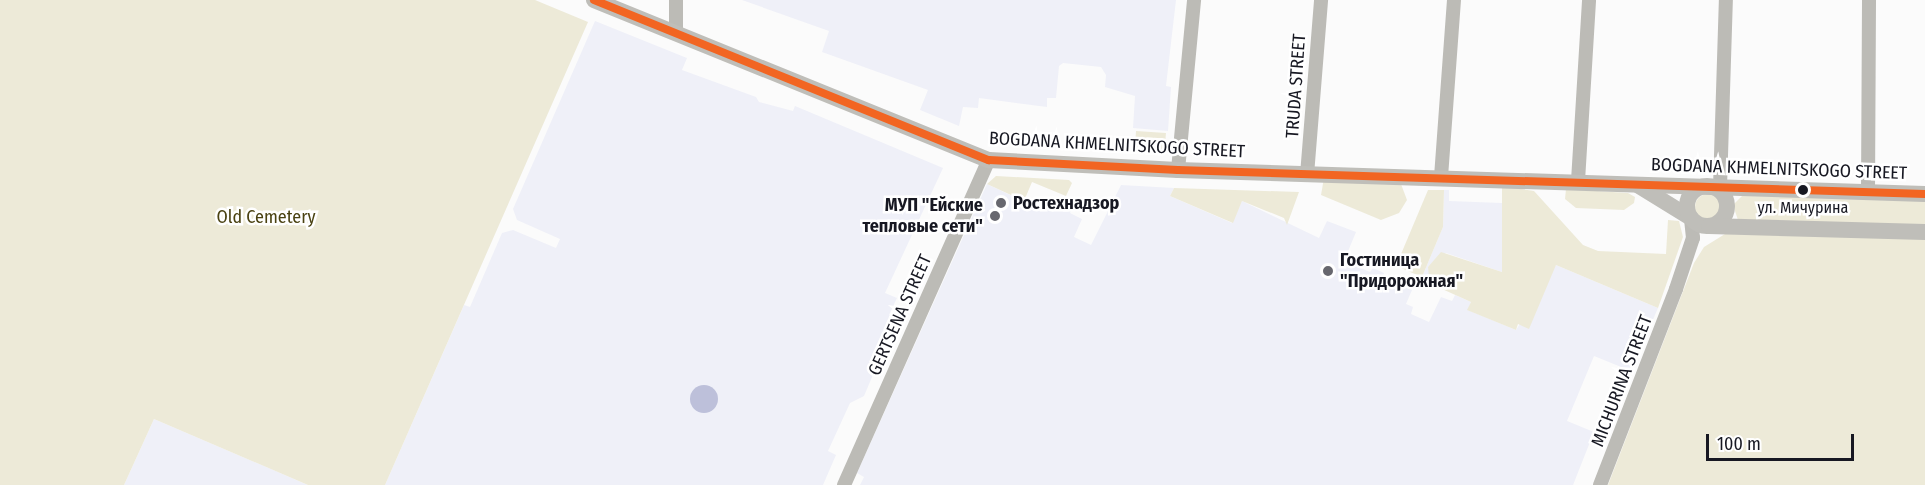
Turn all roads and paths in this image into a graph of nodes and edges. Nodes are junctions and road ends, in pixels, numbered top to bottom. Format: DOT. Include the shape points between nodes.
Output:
graph roads {
  1 [pos="594,0"];
  2 [pos="676,0"];
  3 [pos="1194,0"];
  4 [pos="1321,0"];
  5 [pos="1454,0"];
  6 [pos="1589,0"];
  7 [pos="1726,0"];
  8 [pos="1869,0"];
  9 [pos="676,33"];
  10 [pos="989,160"];
  11 [pos="1178,170"];
  12 [pos="1307,175"];
  13 [pos="1441,177"];
  14 [pos="1578,181"];
  15 [pos="1632,183"];
  16 [pos="1714,187"];
  17 [pos="1868,192"];
  18 [pos="1925,194"];
  19 [pos="1691,218"];
  20 [pos="1708,226"];
  21 [pos="1925,232"];
  22 [pos="1677,290"];
  23 [pos="844,485"];
  24 [pos="1600,485"];
  1 -- 9 [label="main road, BOGDANA KHMELNITSKOGO STREET"];
  2 -- 9 [label="street"];
  3 -- 11 [label="street"];
  4 -- 12 [label="street, TRUDA STREET"];
  5 -- 13 [label="street"];
  6 -- 14 [label="street"];
  7 -- 16 [label="street"];
  8 -- 17 [label="street"];
  9 -- 10 [label="main road, BOGDANA KHMELNITSKOGO STREET"];
  10 -- 11 [label="main road, BOGDANA KHMELNITSKOGO STREET"];
  10 -- 23 [label="street, GERTSENA STREET"];
  11 -- 12 [label="main road, BOGDANA KHMELNITSKOGO STREET"];
  12 -- 13 [label="main road, BOGDANA KHMELNITSKOGO STREET"];
  13 -- 14 [label="main road, BOGDANA KHMELNITSKOGO STREET"];
  14 -- 15 [label="main road, BOGDANA KHMELNITSKOGO STREET"];
  15 -- 16 [label="main road, BOGDANA KHMELNITSKOGO STREET"];
  15 -- 19 [label="main road, BOGDANA KHMELNITSKOGO STREET"];
  16 -- 17 [label="main road, BOGDANA KHMELNITSKOGO STREET"];
  16 -- 19 [label="main road" via="1698,189 1689,198"];
  16 -- 20 [label="main road" via="1723,194 1727,206 1721,221"];
  17 -- 18 [label="main road, BOGDANA KHMELNITSKOGO STREET"];
  19 -- 20 [label="main road"];
  19 -- 22 [label="street, MICHURINA STREET" via="1693,238"];
  20 -- 21 [label="main road"];
  20 -- 22 [label="street, MICHURINA STREET"];
  22 -- 24 [label="street, MICHURINA STREET"];
}
